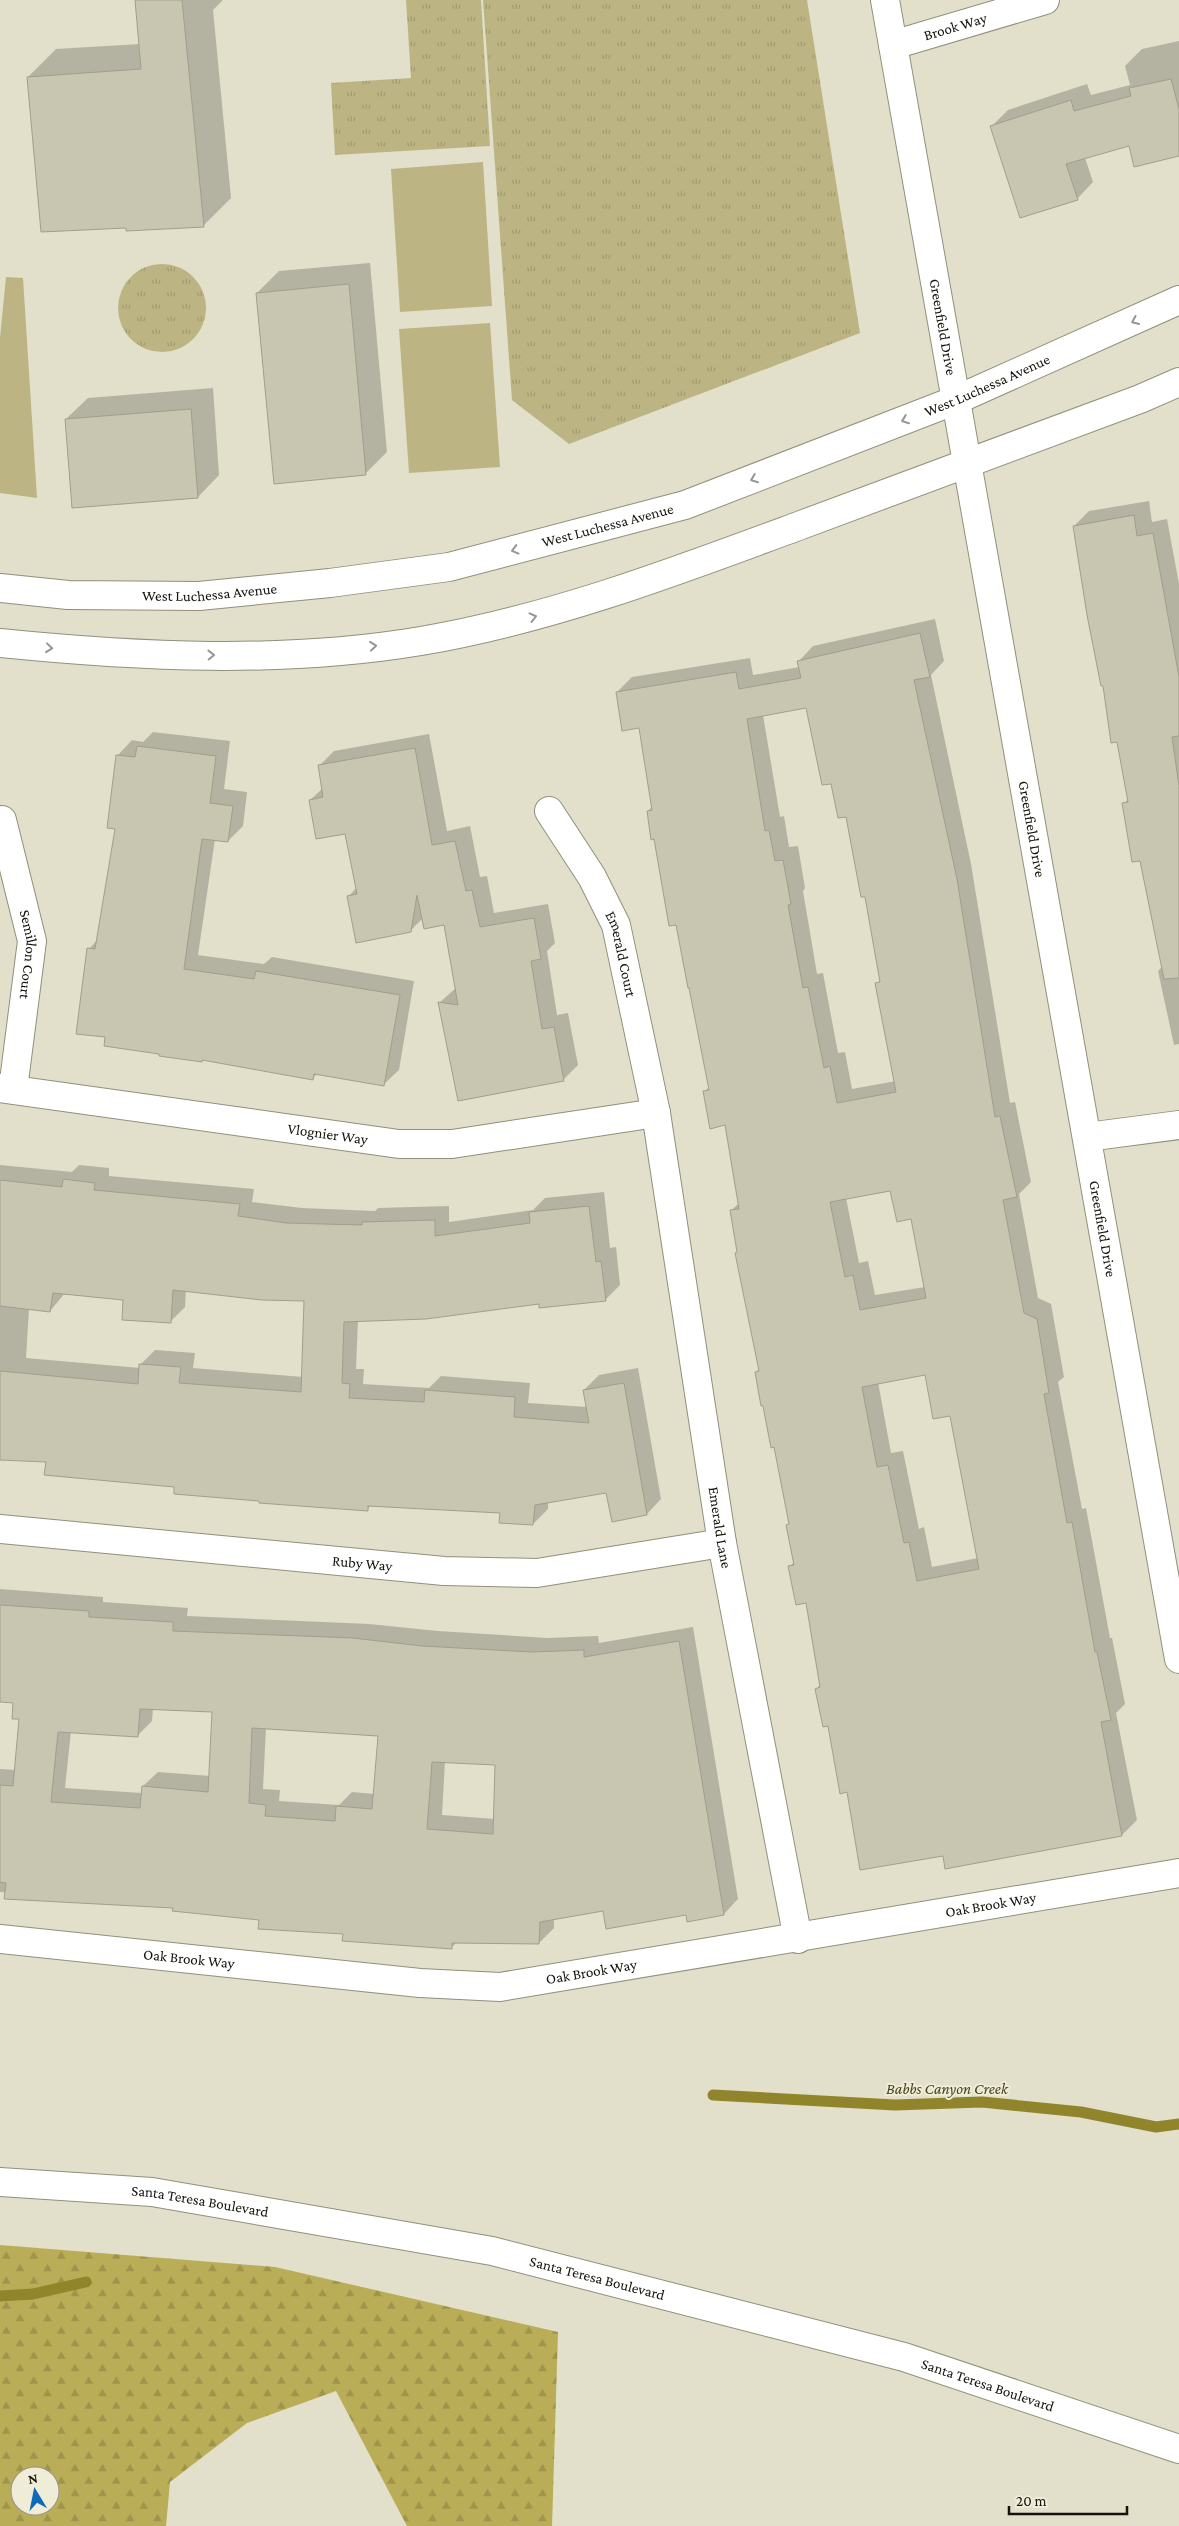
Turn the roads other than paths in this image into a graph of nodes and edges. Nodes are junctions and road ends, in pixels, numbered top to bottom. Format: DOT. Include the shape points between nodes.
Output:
graph roads {
  1 [pos="885,0"];
  2 [pos="1045,0"];
  3 [pos="893,45"];
  4 [pos="1179,300"];
  5 [pos="1179,382"];
  6 [pos="956,400"];
  7 [pos="967,463"];
  8 [pos="0,588"];
  9 [pos="0,643"];
  10 [pos="549,812"];
  11 [pos="2,820"];
  12 [pos="6,1088"];
  13 [pos="656,1113"];
  14 [pos="1179,1125"];
  15 [pos="1086,1137"];
  16 [pos="0,1529"];
  17 [pos="722,1543"];
  18 [pos="1179,1659"];
  19 [pos="1179,1873"];
  20 [pos="0,1939"];
  21 [pos="798,1939"];
  22 [pos="0,2182"];
  23 [pos="1179,2450"];
  1 -- 3 [label="street, Greenfield Drive"];
  2 -- 3 [label="street, Brook Way"];
  3 -- 6 [label="street, Greenfield Drive"];
  4 -- 6 [label="street, West Luchessa Avenue, one-way"];
  5 -- 7 [label="street"];
  6 -- 7 [label="street, Greenfield Drive"];
  6 -- 8 [label="street, West Luchessa Avenue, one-way" via="685,505 449,567 199,596 68,595"];
  9 -- 7 [label="street, one-way" via="69,650 205,655 298,654 419,641 536,616 720,555"];
  7 -- 15 [label="street, Greenfield Drive"];
  10 -- 13 [label="street, Emerald Court" via="592,877 616,925"];
  11 -- 12 [label="street, Semillon Court" via="32,941"];
  12 -- 13 [label="street, Vlognier Way" via="399,1144 452,1144"];
  13 -- 17 [label="street, Emerald Lane"];
  14 -- 15 [label="street"];
  15 -- 18 [label="street, Greenfield Drive"];
  16 -- 17 [label="street, Ruby Way" via="462,1572 537,1573"];
  17 -- 21 [label="street, Emerald Lane"];
  19 -- 21 [label="street, Oak Brook Way"];
  20 -- 21 [label="street, Oak Brook Way" via="420,1983 500,1987"];
  22 -- 23 [label="street, Santa Teresa Boulevard" via="152,2192 492,2251 904,2357"];
}
